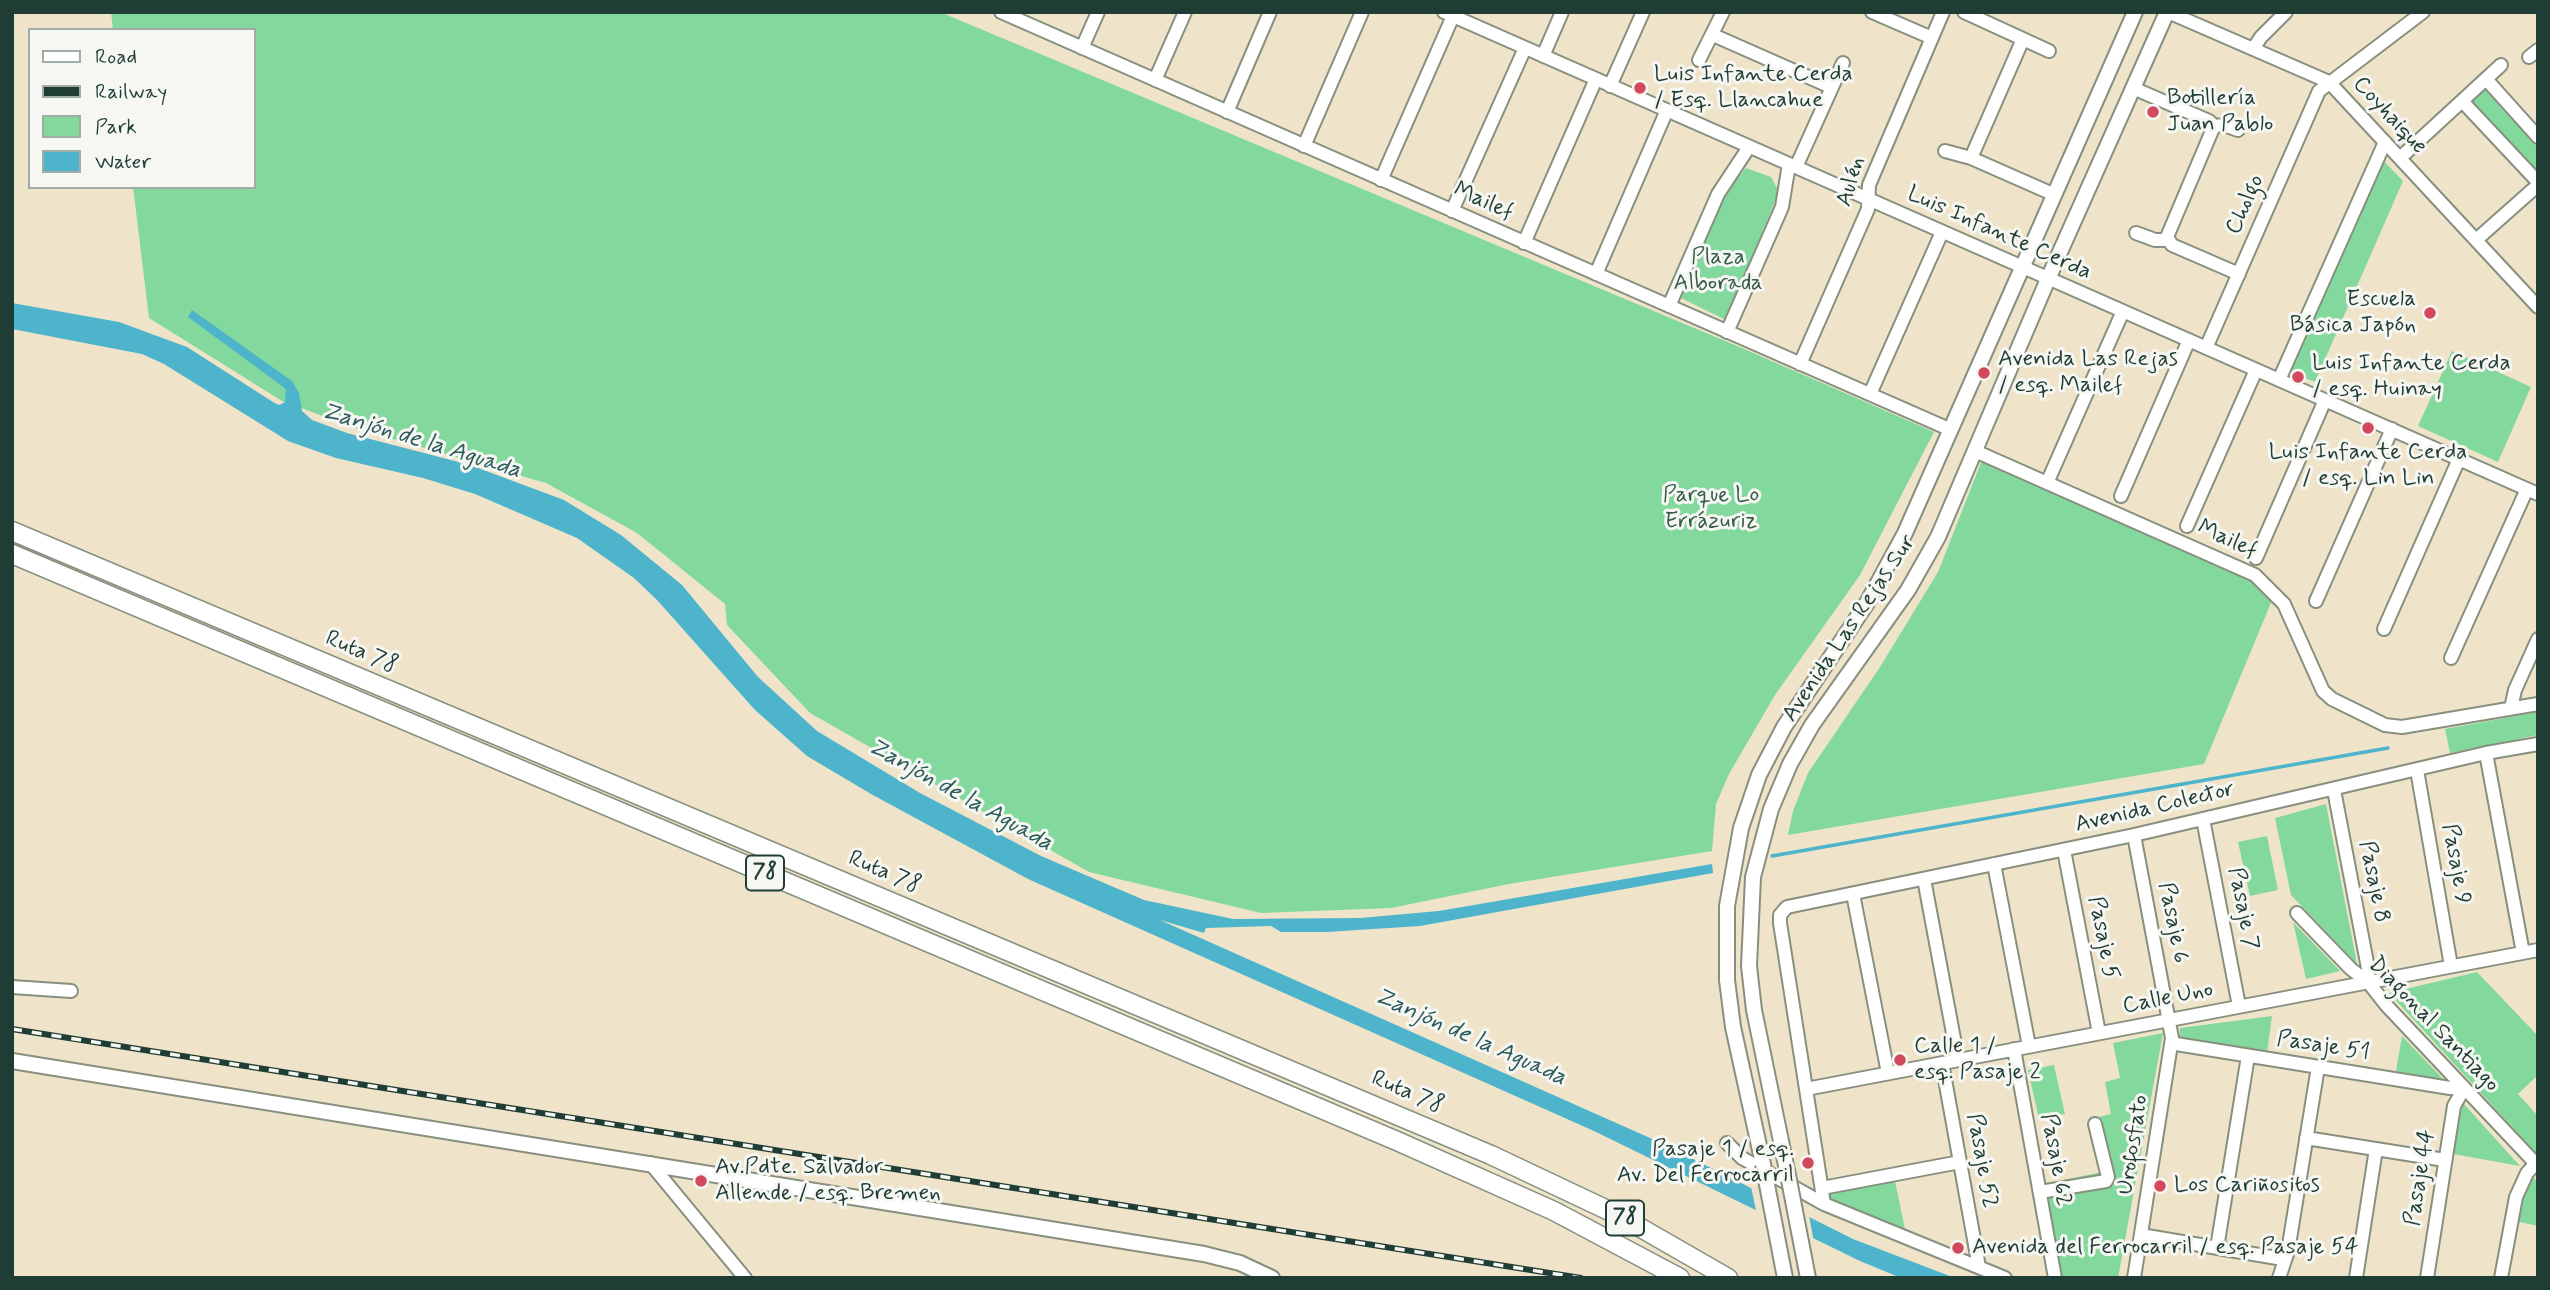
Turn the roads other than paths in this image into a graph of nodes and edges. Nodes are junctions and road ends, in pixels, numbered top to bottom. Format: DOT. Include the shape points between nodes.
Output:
graph roads {
  1 [pos="1098,12"];
  2 [pos="1185,12"];
  3 [pos="1270,12"];
  4 [pos="1362,12"];
  5 [pos="1562,12"];
  6 [pos="1643,12"];
  7 [pos="1723,12"];
  8 [pos="1872,12"];
  9 [pos="1943,12"];
  10 [pos="1964,12"];
  11 [pos="2135,12"];
  12 [pos="2168,12"];
  13 [pos="2286,12"];
  14 [pos="2423,12"];
  15 [pos="1008,14"];
  16 [pos="1448,14"];
  17 [pos="2183,15"];
  18 [pos="1713,35"];
  19 [pos="1932,38"];
  20 [pos="2023,39"];
  21 [pos="1082,48"];
  22 [pos="1525,48"];
  23 [pos="2253,49"];
  24 [pos="2049,51"];
  25 [pos="1543,56"];
  26 [pos="1699,60"];
  27 [pos="1843,63"];
  28 [pos="2501,65"];
  29 [pos="1596,79"];
  30 [pos="2486,79"];
  31 [pos="1154,80"];
  32 [pos="2329,82"];
  33 [pos="1610,86"];
  34 [pos="1830,87"];
  35 [pos="2133,88"];
  36 [pos="2462,101"];
  37 [pos="1667,110"];
  38 [pos="1227,112"];
  39 [pos="2214,126"];
  40 [pos="2238,130"];
  41 [pos="2538,137"];
  42 [pos="2385,142"];
  43 [pos="1304,146"];
  44 [pos="1749,147"];
  45 [pos="1945,151"];
  46 [pos="1971,158"];
  47 [pos="2400,159"];
  48 [pos="1792,166"];
  49 [pos="1381,180"];
  50 [pos="2538,184"];
  51 [pos="2055,195"];
  52 [pos="1868,199"];
  53 [pos="1452,211"];
  54 [pos="1942,232"];
  55 [pos="2136,233"];
  56 [pos="2168,240"];
  57 [pos="2476,240"];
  58 [pos="1524,243"];
  59 [pos="2022,267"];
  60 [pos="1596,274"];
  61 [pos="2239,274"];
  62 [pos="2048,279"];
  63 [pos="2533,291"];
  64 [pos="1669,306"];
  65 [pos="2538,307"];
  66 [pos="2123,311"];
  67 [pos="1727,332"];
  68 [pos="2189,340"];
  69 [pos="2206,348"];
  70 [pos="1800,363"];
  71 [pos="2256,370"];
  72 [pos="2279,380"];
  73 [pos="1870,394"];
  74 [pos="2325,400"];
  75 [pos="1950,429"];
  76 [pos="2392,429"];
  77 [pos="1975,451"];
  78 [pos="2459,459"];
  79 [pos="2048,483"];
  80 [pos="2532,491"];
  81 [pos="2121,496"];
  82 [pos="2187,526"];
  83 [pos="12,531"];
  84 [pos="12,554"];
  85 [pos="2256,558"];
  86 [pos="2316,601"];
  87 [pos="2384,629"];
  88 [pos="2538,639"];
  89 [pos="2451,658"];
  90 [pos="2538,704"];
  91 [pos="2511,708"];
  92 [pos="2538,744"];
  93 [pos="2486,753"];
  94 [pos="2417,769"];
  95 [pos="2334,790"];
  96 [pos="2203,819"];
  97 [pos="2134,835"];
  98 [pos="2064,850"];
  99 [pos="1994,864"];
  100 [pos="1924,879"];
  101 [pos="1853,894"];
  102 [pos="2297,913"];
  103 [pos="2538,950"];
  104 [pos="2523,953"];
  105 [pos="2451,966"];
  106 [pos="2368,982"];
  107 [pos="12,987"];
  108 [pos="71,991"];
  109 [pos="2239,1006"];
  110 [pos="2169,1020"];
  111 [pos="2099,1033"];
  112 [pos="2176,1044"];
  113 [pos="2029,1046"];
  114 [pos="2014,1049"];
  115 [pos="2248,1056"];
  116 [pos="1958,1060"];
  117 [pos="12,1061"];
  118 [pos="1942,1063"];
  119 [pos="2318,1067"];
  120 [pos="1888,1073"];
  121 [pos="2464,1088"];
  122 [pos="1806,1089"];
  123 [pos="2095,1124"];
  124 [pos="2306,1138"];
  125 [pos="1727,1143"];
  126 [pos="2376,1149"];
  127 [pos="2445,1160"];
  128 [pos="1960,1162"];
  129 [pos="650,1163"];
  130 [pos="2537,1165"];
  131 [pos="1822,1188"];
  132 [pos="2040,1192"];
  133 [pos="1825,1204"];
  134 [pos="2141,1235"];
  135 [pos="2217,1248"];
  136 [pos="2283,1259"];
  137 [pos="1979,1267"];
  138 [pos="745,1278"];
  139 [pos="1272,1278"];
  140 [pos="1680,1278"];
  141 [pos="1728,1278"];
  142 [pos="1785,1278"];
  143 [pos="1808,1278"];
  144 [pos="2006,1278"];
  145 [pos="2055,1278"];
  146 [pos="2134,1278"];
  147 [pos="2280,1278"];
  148 [pos="2356,1278"];
  149 [pos="2427,1278"];
  150 [pos="2501,1278"];
  1 -- 21 [label="street"];
  2 -- 31 [label="street"];
  3 -- 38 [label="street"];
  4 -- 43 [label="street"];
  5 -- 25 [label="street"];
  6 -- 33 [label="street"];
  7 -- 18 [label="street"];
  8 -- 19 [label="street"];
  9 -- 19 [label="street, Aulén"];
  10 -- 20 [label="street"];
  11 -- 51 [label="main road, Avenida Las Rejas Sur"];
  12 -- 17 [label="street, Coyhaique"];
  12 -- 35 [label="main road, Avenida Las Rejas Sur"];
  13 -- 23 [label="street"];
  14 -- 32 [label="street"];
  15 -- 21 [label="street, Mailef"];
  16 -- 22 [label="street, Luis Infante Cerda"];
  16 -- 49 [label="street"];
  17 -- 23 [label="street, Coyhaique"];
  18 -- 26 [label="street"];
  18 -- 34 [label="street"];
  19 -- 52 [label="street, Aulén" via="1869,185"];
  20 -- 24 [label="street"];
  20 -- 46 [label="street"];
  21 -- 31 [label="street, Mailef"];
  22 -- 25 [label="street, Luis Infante Cerda"];
  22 -- 53 [label="street"];
  23 -- 32 [label="street, Coyhaique"];
  25 -- 29 [label="street, Luis Infante Cerda"];
  27 -- 34 [label="street"];
  28 -- 30 [label="street"];
  29 -- 33 [label="street, Luis Infante Cerda"];
  29 -- 58 [label="street"];
  30 -- 36 [label="street"];
  30 -- 41 [label="street"];
  31 -- 38 [label="street, Mailef"];
  32 -- 42 [label="street, Coyhaique"];
  32 -- 61 [label="street, Cholgo" via="2318,95"];
  33 -- 37 [label="street, Luis Infante Cerda"];
  34 -- 48 [label="street"];
  35 -- 39 [label="street"];
  35 -- 62 [label="main road, Avenida Las Rejas Sur"];
  36 -- 47 [label="street"];
  36 -- 50 [label="street"];
  37 -- 44 [label="street, Luis Infante Cerda"];
  37 -- 60 [label="street"];
  38 -- 43 [label="street, Mailef"];
  39 -- 40 [label="street"];
  39 -- 56 [label="street"];
  42 -- 47 [label="street, Coyhaique"];
  42 -- 72 [label="street"];
  43 -- 49 [label="street, Mailef"];
  44 -- 48 [label="street, Luis Infante Cerda"];
  44 -- 64 [label="street" via="1718,194"];
  45 -- 46 [label="street"];
  46 -- 51 [label="street"];
  47 -- 57 [label="street, Coyhaique"];
  48 -- 52 [label="street, Luis Infante Cerda"];
  48 -- 67 [label="street" via="1782,207"];
  49 -- 53 [label="street, Mailef"];
  50 -- 57 [label="street"];
  51 -- 59 [label="main road, Avenida Las Rejas Sur"];
  52 -- 54 [label="street, Luis Infante Cerda"];
  52 -- 70 [label="street, Aulén" via="1868,209"];
  53 -- 58 [label="street, Mailef"];
  54 -- 59 [label="street, Luis Infante Cerda"];
  54 -- 73 [label="street"];
  55 -- 56 [label="street"];
  56 -- 61 [label="street"];
  57 -- 63 [label="street, Coyhaique"];
  58 -- 60 [label="street, Mailef"];
  59 -- 62 [label="street, Luis Infante Cerda"];
  59 -- 75 [label="main road, Avenida Las Rejas Sur"];
  60 -- 64 [label="street, Mailef"];
  61 -- 69 [label="street, Cholgo"];
  62 -- 66 [label="street, Luis Infante Cerda"];
  62 -- 77 [label="main road, Avenida Las Rejas Sur"];
  63 -- 65 [label="street, Coyhaique"];
  64 -- 67 [label="street, Mailef"];
  66 -- 68 [label="street, Luis Infante Cerda"];
  66 -- 79 [label="street"];
  67 -- 70 [label="street, Mailef"];
  68 -- 69 [label="street, Luis Infante Cerda"];
  68 -- 81 [label="street"];
  69 -- 71 [label="street, Luis Infante Cerda"];
  70 -- 73 [label="street, Mailef"];
  71 -- 72 [label="street, Luis Infante Cerda"];
  71 -- 82 [label="street"];
  72 -- 74 [label="street, Luis Infante Cerda"];
  73 -- 75 [label="street, Mailef"];
  74 -- 76 [label="street, Luis Infante Cerda"];
  74 -- 85 [label="street"];
  75 -- 142 [label="main road, Avenida Las Rejas Sur, bridge" via="1888,566 1784,727 1759,775 1741,828 1728,894 1727,979 1733,1027"];
  76 -- 78 [label="street, Luis Infante Cerda"];
  76 -- 86 [label="street"];
  77 -- 79 [label="street, Mailef"];
  77 -- 143 [label="main road, Avenida Las Rejas Sur, bridge" via="1919,572 1801,742 1775,798 1758,854 1749,921 1751,988"];
  78 -- 80 [label="street, Luis Infante Cerda"];
  78 -- 87 [label="street"];
  79 -- 91 [label="street, Mailef" via="2255,575 2284,604 2327,695 2385,725 2402,727"];
  80 -- 89 [label="street"];
  83 -- 141 [label="highway, Ruta 78 / 78" via="1491,1155 1620,1216"];
  84 -- 140 [label="highway, Ruta 78 / 78" via="1420,1151 1554,1211"];
  88 -- 91 [label="street"];
  90 -- 91 [label="street"];
  92 -- 93 [label="street, Avenida Colector"];
  93 -- 94 [label="street, Avenida Colector"];
  93 -- 104 [label="street"];
  94 -- 95 [label="street, Avenida Colector"];
  94 -- 105 [label="street, Pasaje 9"];
  95 -- 96 [label="street, Avenida Colector"];
  95 -- 106 [label="street, Pasaje 8"];
  96 -- 97 [label="street, Avenida Colector"];
  96 -- 109 [label="street, Pasaje 7"];
  97 -- 98 [label="street, Avenida Colector"];
  97 -- 110 [label="street, Pasaje 6"];
  98 -- 99 [label="street, Avenida Colector"];
  98 -- 111 [label="street, Pasaje 5"];
  99 -- 100 [label="street, Avenida Colector"];
  99 -- 113 [label="street"];
  100 -- 101 [label="street, Avenida Colector"];
  100 -- 116 [label="street"];
  101 -- 120 [label="street"];
  101 -- 122 [label="street, Avenida Colector" via="1790,905 1782,912"];
  102 -- 106 [label="street, Diagonal Santiago"];
  103 -- 104 [label="street, Calle Uno"];
  104 -- 105 [label="street, Calle Uno"];
  105 -- 106 [label="street, Calle Uno"];
  106 -- 109 [label="street, Calle Uno"];
  106 -- 121 [label="street, Diagonal Santiago"];
  107 -- 108 [label="street"];
  109 -- 110 [label="street, Calle Uno"];
  110 -- 111 [label="street, Calle Uno"];
  110 -- 134 [label="street, Urofosfato" via="2171,1044"];
  111 -- 113 [label="street, Calle Uno"];
  112 -- 115 [label="street, Pasaje 51"];
  113 -- 114 [label="street, Calle Uno"];
  114 -- 116 [label="street, Calle Uno"];
  114 -- 132 [label="street, Pasaje 62"];
  115 -- 119 [label="street, Pasaje 51"];
  115 -- 135 [label="street"];
  116 -- 118 [label="street, Calle Uno"];
  117 -- 129 [label="main road"];
  118 -- 120 [label="street, Calle Uno"];
  118 -- 128 [label="street, Pasaje 52"];
  119 -- 121 [label="street, Pasaje 51"];
  119 -- 124 [label="street"];
  120 -- 122 [label="street, Calle Uno"];
  121 -- 127 [label="street, Pasaje 44" via="2454,1106"];
  121 -- 130 [label="street, Diagonal Santiago"];
  122 -- 131 [label="street"];
  123 -- 132 [label="street" via="2106,1181"];
  124 -- 126 [label="street"];
  124 -- 136 [label="street"];
  125 -- 133 [label="street" via="1742,1158"];
  126 -- 127 [label="street"];
  126 -- 148 [label="street"];
  127 -- 149 [label="street, Pasaje 44"];
  128 -- 131 [label="street"];
  128 -- 137 [label="street, Pasaje 52"];
  129 -- 138 [label="street"];
  129 -- 139 [label="main road" via="1204,1254"];
  130 -- 150 [label="street" via="2527,1173 2516,1197"];
  131 -- 133 [label="street"];
  132 -- 145 [label="street, Pasaje 62"];
  133 -- 137 [label="street"];
  134 -- 135 [label="street"];
  134 -- 146 [label="street, Urofosfato"];
  135 -- 136 [label="street"];
  136 -- 147 [label="street"];
  137 -- 144 [label="street"];
}
